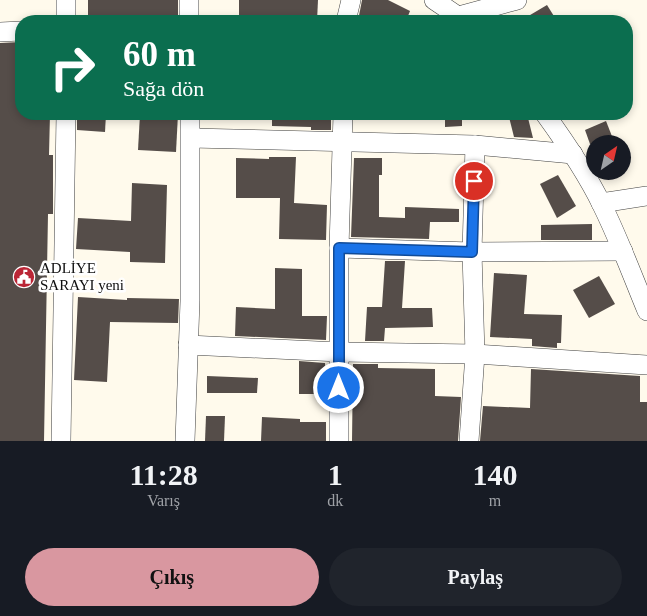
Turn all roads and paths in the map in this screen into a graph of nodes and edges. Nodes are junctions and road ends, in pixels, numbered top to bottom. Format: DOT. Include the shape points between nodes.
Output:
graph roads {
  1 [pos="66,0"];
  2 [pos="189,0"];
  3 [pos="351,0"];
  4 [pos="434,0"];
  5 [pos="517,0"];
  6 [pos="66,15"];
  7 [pos="189,15"];
  8 [pos="347,15"];
  9 [pos="456,15"];
  10 [pos="474,15"];
  11 [pos="15,31"];
  12 [pos="0,32"];
  13 [pos="66,120"];
  14 [pos="190,120"];
  15 [pos="343,120"];
  16 [pos="549,120"];
  17 [pos="191,138"];
  18 [pos="344,141"];
  19 [pos="475,145"];
  20 [pos="573,154"];
  21 [pos="647,196"];
  22 [pos="601,203"];
  23 [pos="339,248"];
  24 [pos="623,251"];
  25 [pos="472,252"];
  26 [pos="647,311"];
  27 [pos="188,345"];
  28 [pos="339,352"];
  29 [pos="475,354"];
  30 [pos="647,365"];
  31 [pos="61,441"];
  32 [pos="185,441"];
  33 [pos="339,441"];
  34 [pos="469,441"];
  1 -- 6 [label="street"];
  2 -- 7 [label="street"];
  3 -- 8 [label="street"];
  4 -- 9 [label="street"];
  5 -- 10 [label="street"];
  11 -- 12 [label="street"];
  13 -- 31 [label="street"];
  14 -- 17 [label="street"];
  15 -- 18 [label="street"];
  16 -- 20 [label="street"];
  17 -- 18 [label="street"];
  17 -- 27 [label="street"];
  18 -- 19 [label="street"];
  18 -- 23 [label="street"];
  19 -- 20 [label="street"];
  19 -- 25 [label="street"];
  20 -- 22 [label="street"];
  21 -- 22 [label="street"];
  22 -- 24 [label="street"];
  23 -- 25 [label="street"];
  23 -- 28 [label="street"];
  24 -- 25 [label="street"];
  24 -- 26 [label="street"];
  25 -- 29 [label="street"];
  27 -- 28 [label="street"];
  27 -- 32 [label="street"];
  28 -- 29 [label="street"];
  28 -- 33 [label="street"];
  29 -- 30 [label="street"];
  29 -- 34 [label="street"];
}
